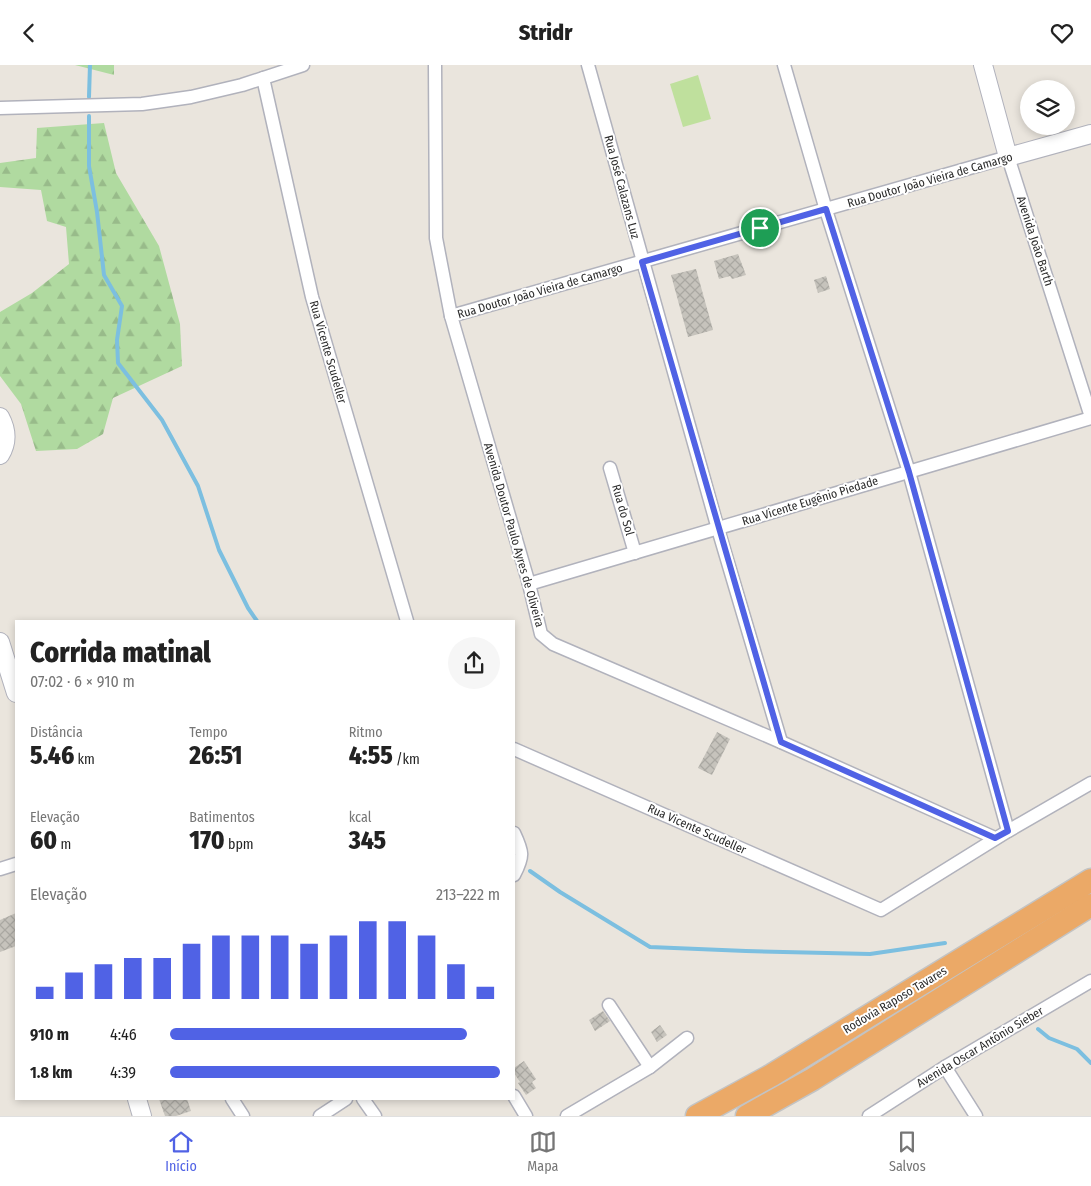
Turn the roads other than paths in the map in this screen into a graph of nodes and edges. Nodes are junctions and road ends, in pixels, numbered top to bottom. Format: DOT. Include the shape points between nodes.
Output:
graph roads {
  1 [pos="303,65"];
  2 [pos="435,65"];
  3 [pos="588,65"];
  4 [pos="784,65"];
  5 [pos="983,65"];
  6 [pos="263,78"];
  7 [pos="0,108"];
  8 [pos="1091,134"];
  9 [pos="1008,157"];
  10 [pos="826,209"];
  11 [pos="642,262"];
  12 [pos="451,316"];
  13 [pos="0,417"];
  14 [pos="1091,417"];
  15 [pos="0,455"];
  16 [pos="610,467"];
  17 [pos="909,472"];
  18 [pos="718,529"];
  19 [pos="635,553"];
  20 [pos="529,584"];
  21 [pos="407,620"];
  22 [pos="0,642"];
  23 [pos="15,690"];
  24 [pos="781,742"];
  25 [pos="515,749"];
  26 [pos="1091,783"];
  27 [pos="1008,831"];
  28 [pos="515,835"];
  29 [pos="995,838"];
  30 [pos="15,864"];
  31 [pos="0,869"];
  32 [pos="515,873"];
  33 [pos="1091,880"];
  34 [pos="1091,905"];
  35 [pos="1091,981"];
  36 [pos="610,1005"];
  37 [pos="687,1038"];
  38 [pos="650,1067"];
  39 [pos="945,1067"];
  40 [pos="515,1098"];
  41 [pos="137,1100"];
  42 [pos="233,1100"];
  43 [pos="344,1100"];
  44 [pos="364,1100"];
  45 [pos="142,1116"];
  46 [pos="243,1116"];
  47 [pos="320,1116"];
  48 [pos="375,1116"];
  49 [pos="526,1116"];
  50 [pos="567,1116"];
  51 [pos="697,1116"];
  52 [pos="747,1116"];
  53 [pos="869,1116"];
  54 [pos="976,1116"];
  1 -- 6 [label="street"];
  2 -- 12 [label="street, Avenida Doutor Paulo Ayres de Oliveira" via="436,238"];
  3 -- 11 [label="street, Rua José Calazans Luz"];
  4 -- 10 [label="street"];
  5 -- 9 [label="main road, Avenida João Barth"];
  6 -- 7 [label="street" via="191,97 142,104"];
  6 -- 21 [label="street, Rua Vicente Scudeller" via="312,297"];
  8 -- 9 [label="main road, Rua Doutor João Vieira de Camargo"];
  9 -- 10 [label="street, Rua Doutor João Vieira de Camargo"];
  9 -- 14 [label="street, Avenida João Barth"];
  10 -- 11 [label="street, Rua Doutor João Vieira de Camargo"];
  10 -- 17 [label="street"];
  11 -- 12 [label="street, Rua Doutor João Vieira de Camargo"];
  11 -- 18 [label="street, Rua José Calazans Luz"];
  12 -- 20 [label="street, Avenida Doutor Paulo Ayres de Oliveira"];
  13 -- 15 [label="main road" via="6,439"];
  14 -- 17 [label="street, Rua Vicente Eugênio Piedade"];
  16 -- 19 [label="street, Rua do Sol"];
  17 -- 18 [label="street, Rua Vicente Eugênio Piedade"];
  17 -- 27 [label="street"];
  18 -- 19 [label="street, Rua Vicente Eugênio Piedade"];
  18 -- 24 [label="street, Rua José Calazans Luz"];
  19 -- 20 [label="street, Rua Vicente Eugênio Piedade"];
  20 -- 24 [label="street, Avenida Doutor Paulo Ayres de Oliveira" via="542,634 553,644"];
  22 -- 23 [label="main road"];
  24 -- 29 [label="street, Avenida Doutor Paulo Ayres de Oliveira"];
  25 -- 29 [label="street, Rua Vicente Scudeller" via="881,909"];
  26 -- 27 [label="street"];
  27 -- 29 [label="street"];
  28 -- 32 [label="street" via="522,848"];
  30 -- 31 [label="street"];
  33 -- 51 [label="highway, Rodovia Raposo Tavares" via="772,1075"];
  34 -- 52 [label="highway, Rodovia Raposo Tavares"];
  35 -- 39 [label="street, Avenida Oscar Antônio Sieber"];
  36 -- 38 [label="street"];
  37 -- 38 [label="street"];
  38 -- 50 [label="street"];
  39 -- 53 [label="street, Avenida Oscar Antônio Sieber"];
  39 -- 54 [label="street"];
  40 -- 49 [label="street"];
  41 -- 45 [label="main road"];
  42 -- 46 [label="street"];
  43 -- 47 [label="street"];
  44 -- 48 [label="street"];
}
